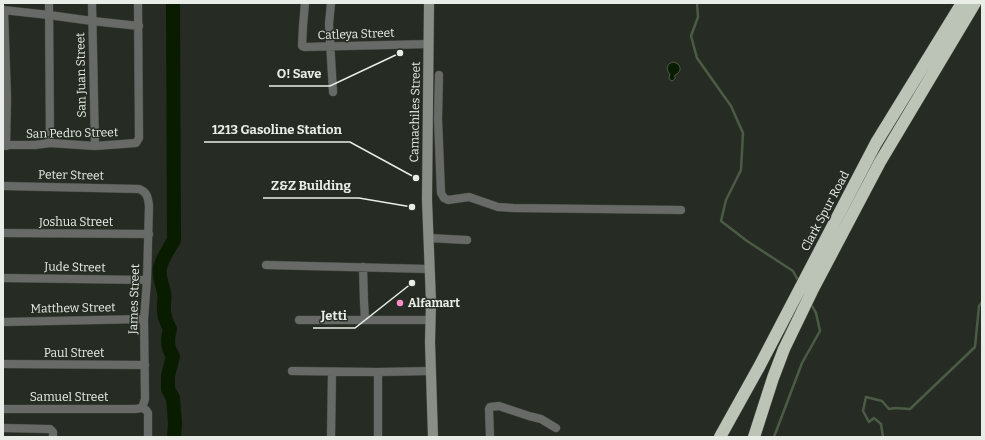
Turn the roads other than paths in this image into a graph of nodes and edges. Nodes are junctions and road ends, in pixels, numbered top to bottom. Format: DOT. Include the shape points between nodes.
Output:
graph roads {
  1 [pos="49,3"];
  2 [pos="92,3"];
  3 [pos="138,3"];
  4 [pos="305,3"];
  5 [pos="331,3"];
  6 [pos="429,3"];
  7 [pos="962,3"];
  8 [pos="975,3"];
  9 [pos="4,10"];
  10 [pos="49,15"];
  11 [pos="92,21"];
  12 [pos="139,26"];
  13 [pos="429,44"];
  14 [pos="331,46"];
  15 [pos="439,75"];
  16 [pos="333,92"];
  17 [pos="5,99"];
  18 [pos="50,143"];
  19 [pos="5,146"];
  20 [pos="95,146"];
  21 [pos="3,186"];
  22 [pos="139,189"];
  23 [pos="682,210"];
  24 [pos="3,233"];
  25 [pos="149,234"];
  26 [pos="428,238"];
  27 [pos="467,240"];
  28 [pos="266,265"];
  29 [pos="362,267"];
  30 [pos="429,269"];
  31 [pos="3,278"];
  32 [pos="147,280"];
  33 [pos="809,284"];
  34 [pos="144,319"];
  35 [pos="365,319"];
  36 [pos="299,320"];
  37 [pos="430,320"];
  38 [pos="3,322"];
  39 [pos="3,364"];
  40 [pos="145,365"];
  41 [pos="292,371"];
  42 [pos="431,371"];
  43 [pos="332,372"];
  44 [pos="378,372"];
  45 [pos="139,408"];
  46 [pos="3,409"];
  47 [pos="3,428"];
  48 [pos="556,428"];
  49 [pos="52,437"];
  50 [pos="148,437"];
  51 [pos="331,437"];
  52 [pos="378,437"];
  53 [pos="433,437"];
  54 [pos="490,437"];
  55 [pos="720,437"];
  56 [pos="754,437"];
  1 -- 10 [label="street"];
  2 -- 11 [label="street, San Juan Street"];
  3 -- 12 [label="street"];
  4 -- 14 [label="street, Catleya Street" via="302,46"];
  5 -- 14 [label="street"];
  6 -- 13 [label="street, Camachiles Street"];
  7 -- 33 [label="highway, Clark Spur Road" via="876,143"];
  8 -- 33 [label="highway, Clark Spur Road"];
  9 -- 10 [label="street"];
  9 -- 17 [label="street"];
  10 -- 11 [label="street"];
  10 -- 18 [label="street"];
  11 -- 12 [label="street"];
  11 -- 20 [label="street, San Juan Street"];
  12 -- 20 [label="street, San Pedro Street" via="139,138 132,144"];
  13 -- 14 [label="street, Catleya Street"];
  13 -- 26 [label="street, Camachiles Street"];
  14 -- 16 [label="street"];
  15 -- 23 [label="street" via="440,193 444,198 448,200 469,197 498,207 513,208"];
  17 -- 19 [label="street"];
  18 -- 19 [label="street, San Pedro Street"];
  18 -- 20 [label="street, San Pedro Street"];
  21 -- 22 [label="street, Peter Street"];
  22 -- 25 [label="street, James Street" via="143,190 149,200"];
  24 -- 25 [label="street, Joshua Street"];
  25 -- 32 [label="street, James Street"];
  26 -- 27 [label="street"];
  26 -- 30 [label="street, Camachiles Street"];
  28 -- 29 [label="street"];
  29 -- 30 [label="street"];
  29 -- 35 [label="street"];
  30 -- 37 [label="street, Camachiles Street"];
  31 -- 32 [label="street, Jude Street"];
  32 -- 34 [label="street, James Street"];
  33 -- 55 [label="highway, Clark Spur Road" via="794,301"];
  33 -- 56 [label="highway, Clark Spur Road" via="801,312 773,378"];
  34 -- 38 [label="street, Matthew Street"];
  34 -- 40 [label="street, James Street"];
  35 -- 36 [label="street"];
  35 -- 37 [label="street"];
  37 -- 42 [label="street, Camachiles Street"];
  39 -- 40 [label="street, Paul Street"];
  40 -- 45 [label="street, James Street" via="145,399"];
  41 -- 43 [label="street"];
  42 -- 44 [label="street"];
  42 -- 53 [label="street, Camachiles Street"];
  43 -- 44 [label="street"];
  43 -- 51 [label="street"];
  44 -- 52 [label="street"];
  45 -- 46 [label="street, Samuel Street"];
  45 -- 50 [label="street" via="148,413"];
  47 -- 49 [label="street" via="50,429"];
  48 -- 54 [label="street" via="541,419 499,406 490,407"];
}
